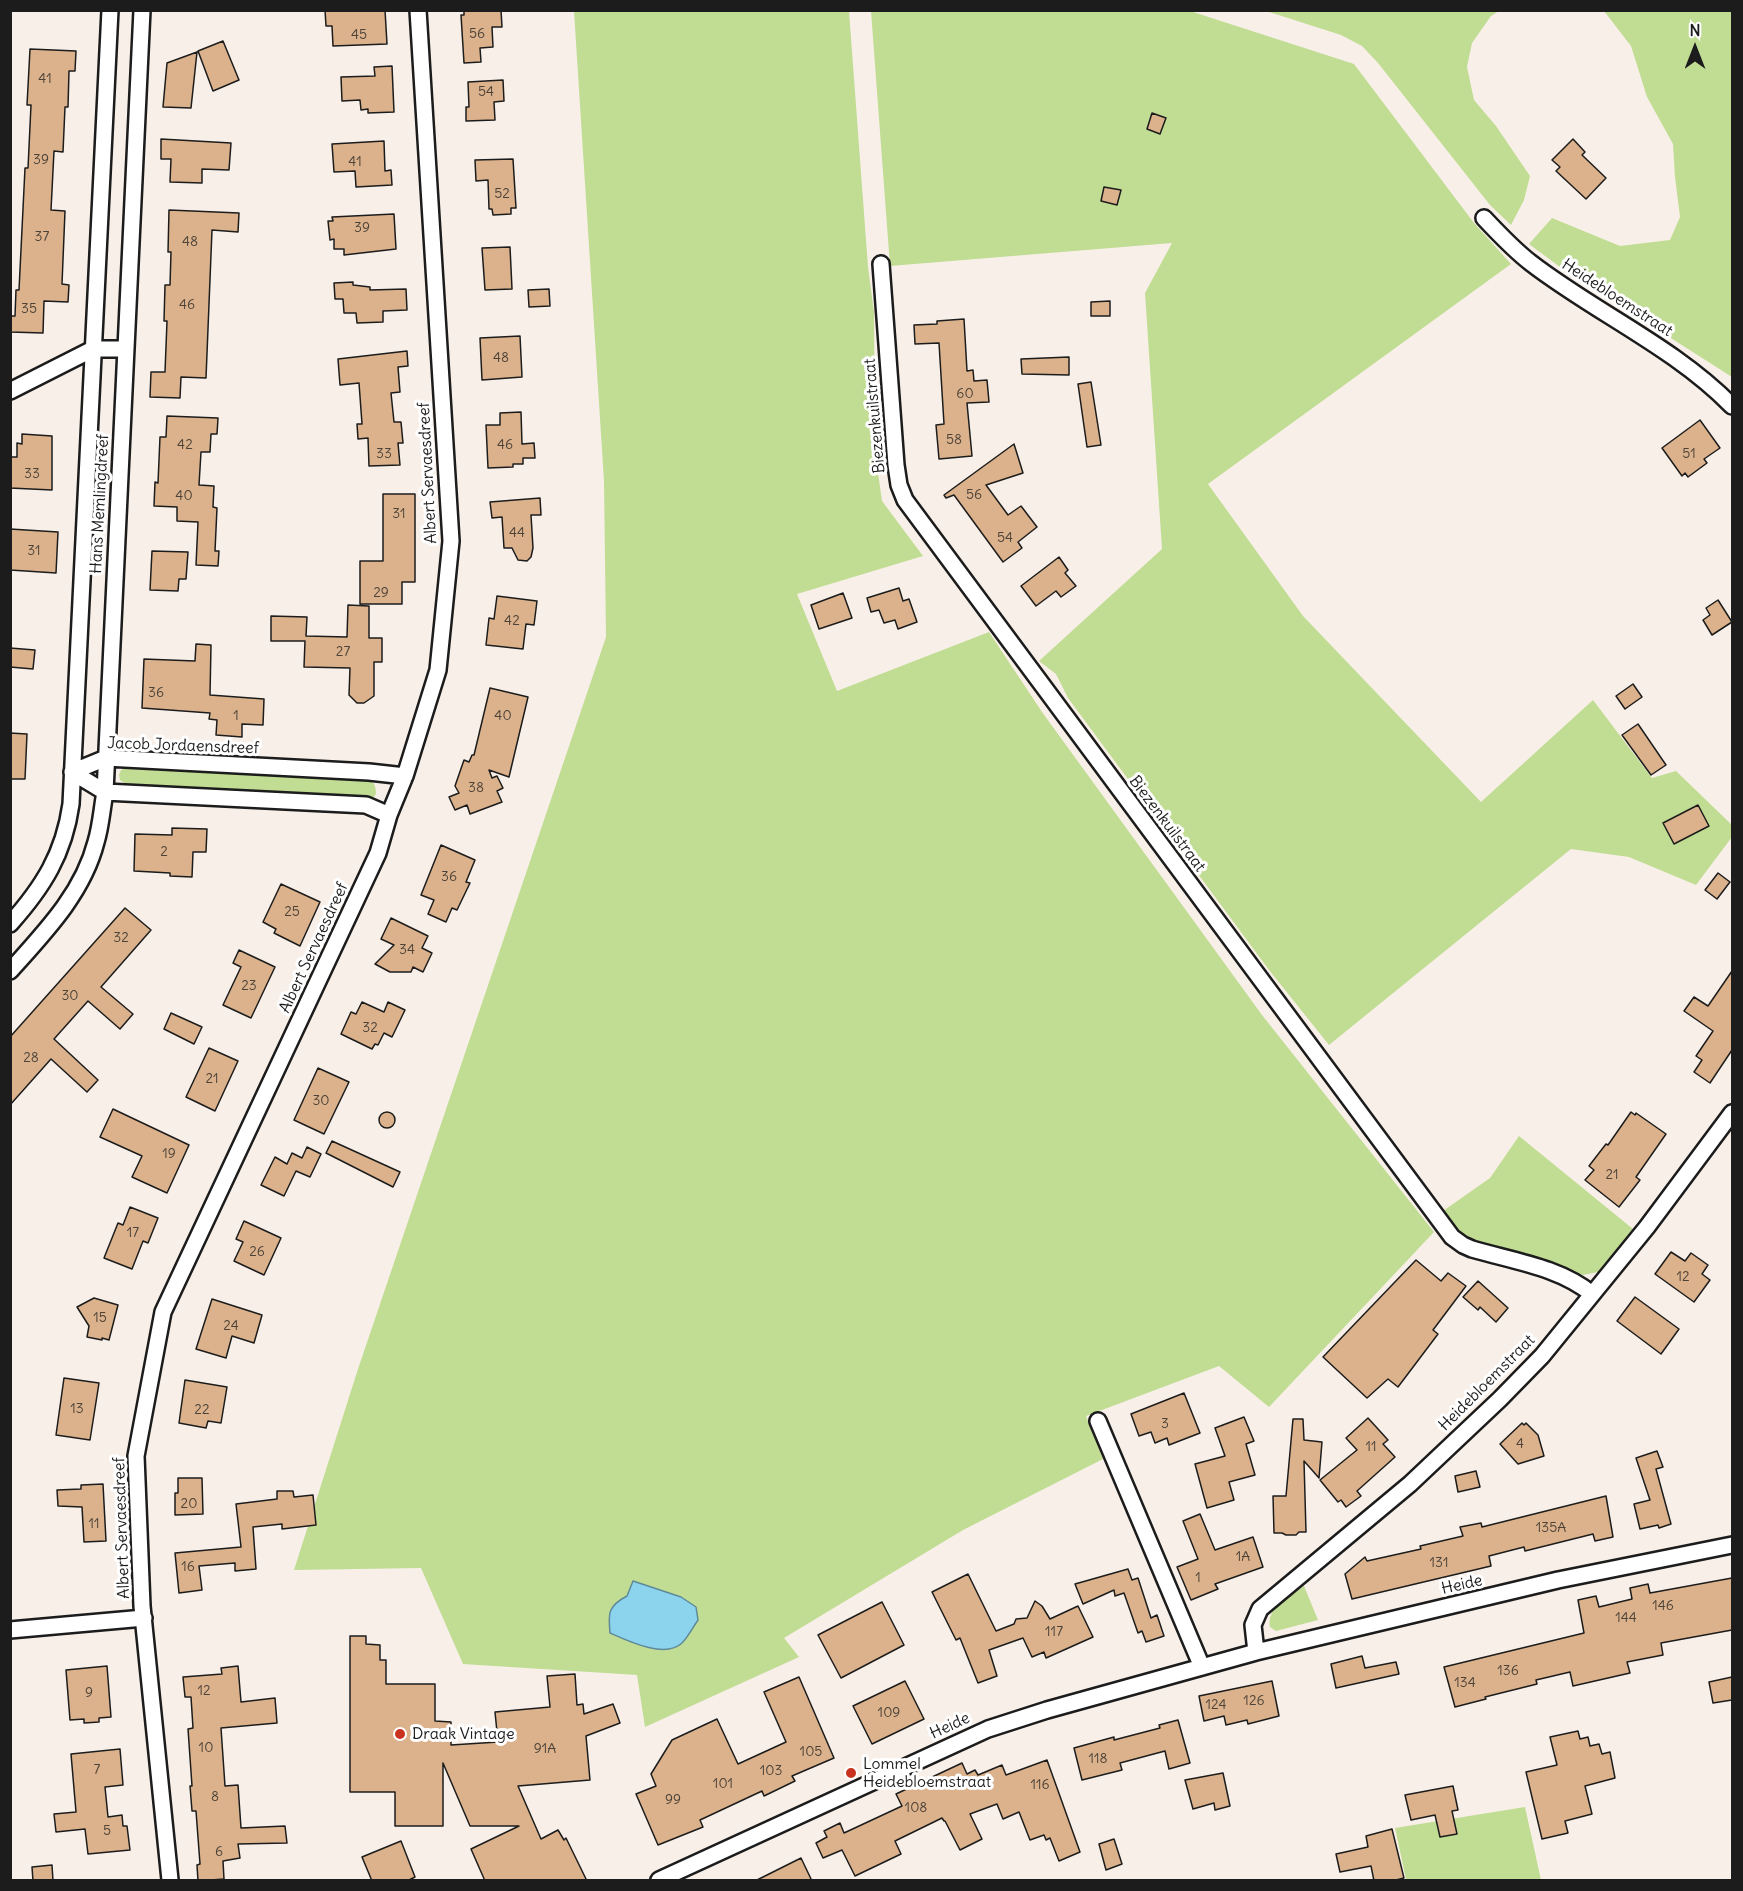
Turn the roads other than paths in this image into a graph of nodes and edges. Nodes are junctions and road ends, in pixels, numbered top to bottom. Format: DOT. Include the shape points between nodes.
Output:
graph roads {
  1 [pos="110,10"];
  2 [pos="142,10"];
  3 [pos="418,10"];
  4 [pos="1484,218"];
  5 [pos="881,264"];
  6 [pos="93,349"];
  7 [pos="126,349"];
  8 [pos="10,391"];
  9 [pos="1732,406"];
  10 [pos="106,758"];
  11 [pos="72,772"];
  12 [pos="405,776"];
  13 [pos="105,792"];
  14 [pos="389,815"];
  15 [pos="10,924"];
  16 [pos="10,971"];
  17 [pos="1732,1113"];
  18 [pos="1592,1294"];
  19 [pos="1098,1421"];
  20 [pos="1732,1545"];
  21 [pos="144,1618"];
  22 [pos="10,1630"];
  23 [pos="1256,1652"];
  24 [pos="1202,1667"];
  25 [pos="170,1881"];
  26 [pos="659,1881"];
  1 -- 6 [label="street, Hans Memlingdreef"];
  2 -- 7 [label="street, Hans Memlingdreef"];
  3 -- 12 [label="street, Albert Servaesdreef" via="451,541 438,670"];
  4 -- 9 [label="street, Heidebloemstraat" via="1530,262 1664,350"];
  5 -- 18 [label="street, Biezenkuilstraat" via="896,465 905,500 1452,1236 1472,1249 1562,1275"];
  6 -- 7 [label="street"];
  6 -- 8 [label="street"];
  6 -- 11 [label="street, Hans Memlingdreef"];
  7 -- 10 [label="street, Hans Memlingdreef"];
  10 -- 11 [label="street, Jacob Jordaensdreef"];
  10 -- 12 [label="street, Jacob Jordaensdreef"];
  10 -- 13 [label="street, Hans Memlingdreef"];
  11 -- 13 [label="street"];
  11 -- 15 [label="street, Hans Memlingdreef" via="68,824 59,853 45,881"];
  12 -- 14 [label="street, Albert Servaesdreef"];
  13 -- 14 [label="street" via="366,805"];
  13 -- 16 [label="street, Hans Memlingdreef" via="96,843 80,883 53,923"];
  14 -- 21 [label="street, Albert Servaesdreef" via="378,853 163,1312 136,1456"];
  17 -- 18 [label="street, Heidebloemstraat"];
  18 -- 23 [label="street, Heidebloemstraat" via="1542,1356 1500,1399 1410,1484 1260,1610 1253,1625"];
  19 -- 24 [label="street"];
  20 -- 23 [label="street, Heide" via="1558,1580"];
  21 -- 22 [label="street"];
  21 -- 25 [label="street, Albert Servaesdreef"];
  23 -- 24 [label="street, Heide"];
  24 -- 26 [label="street, Heide" via="988,1729"];
}
